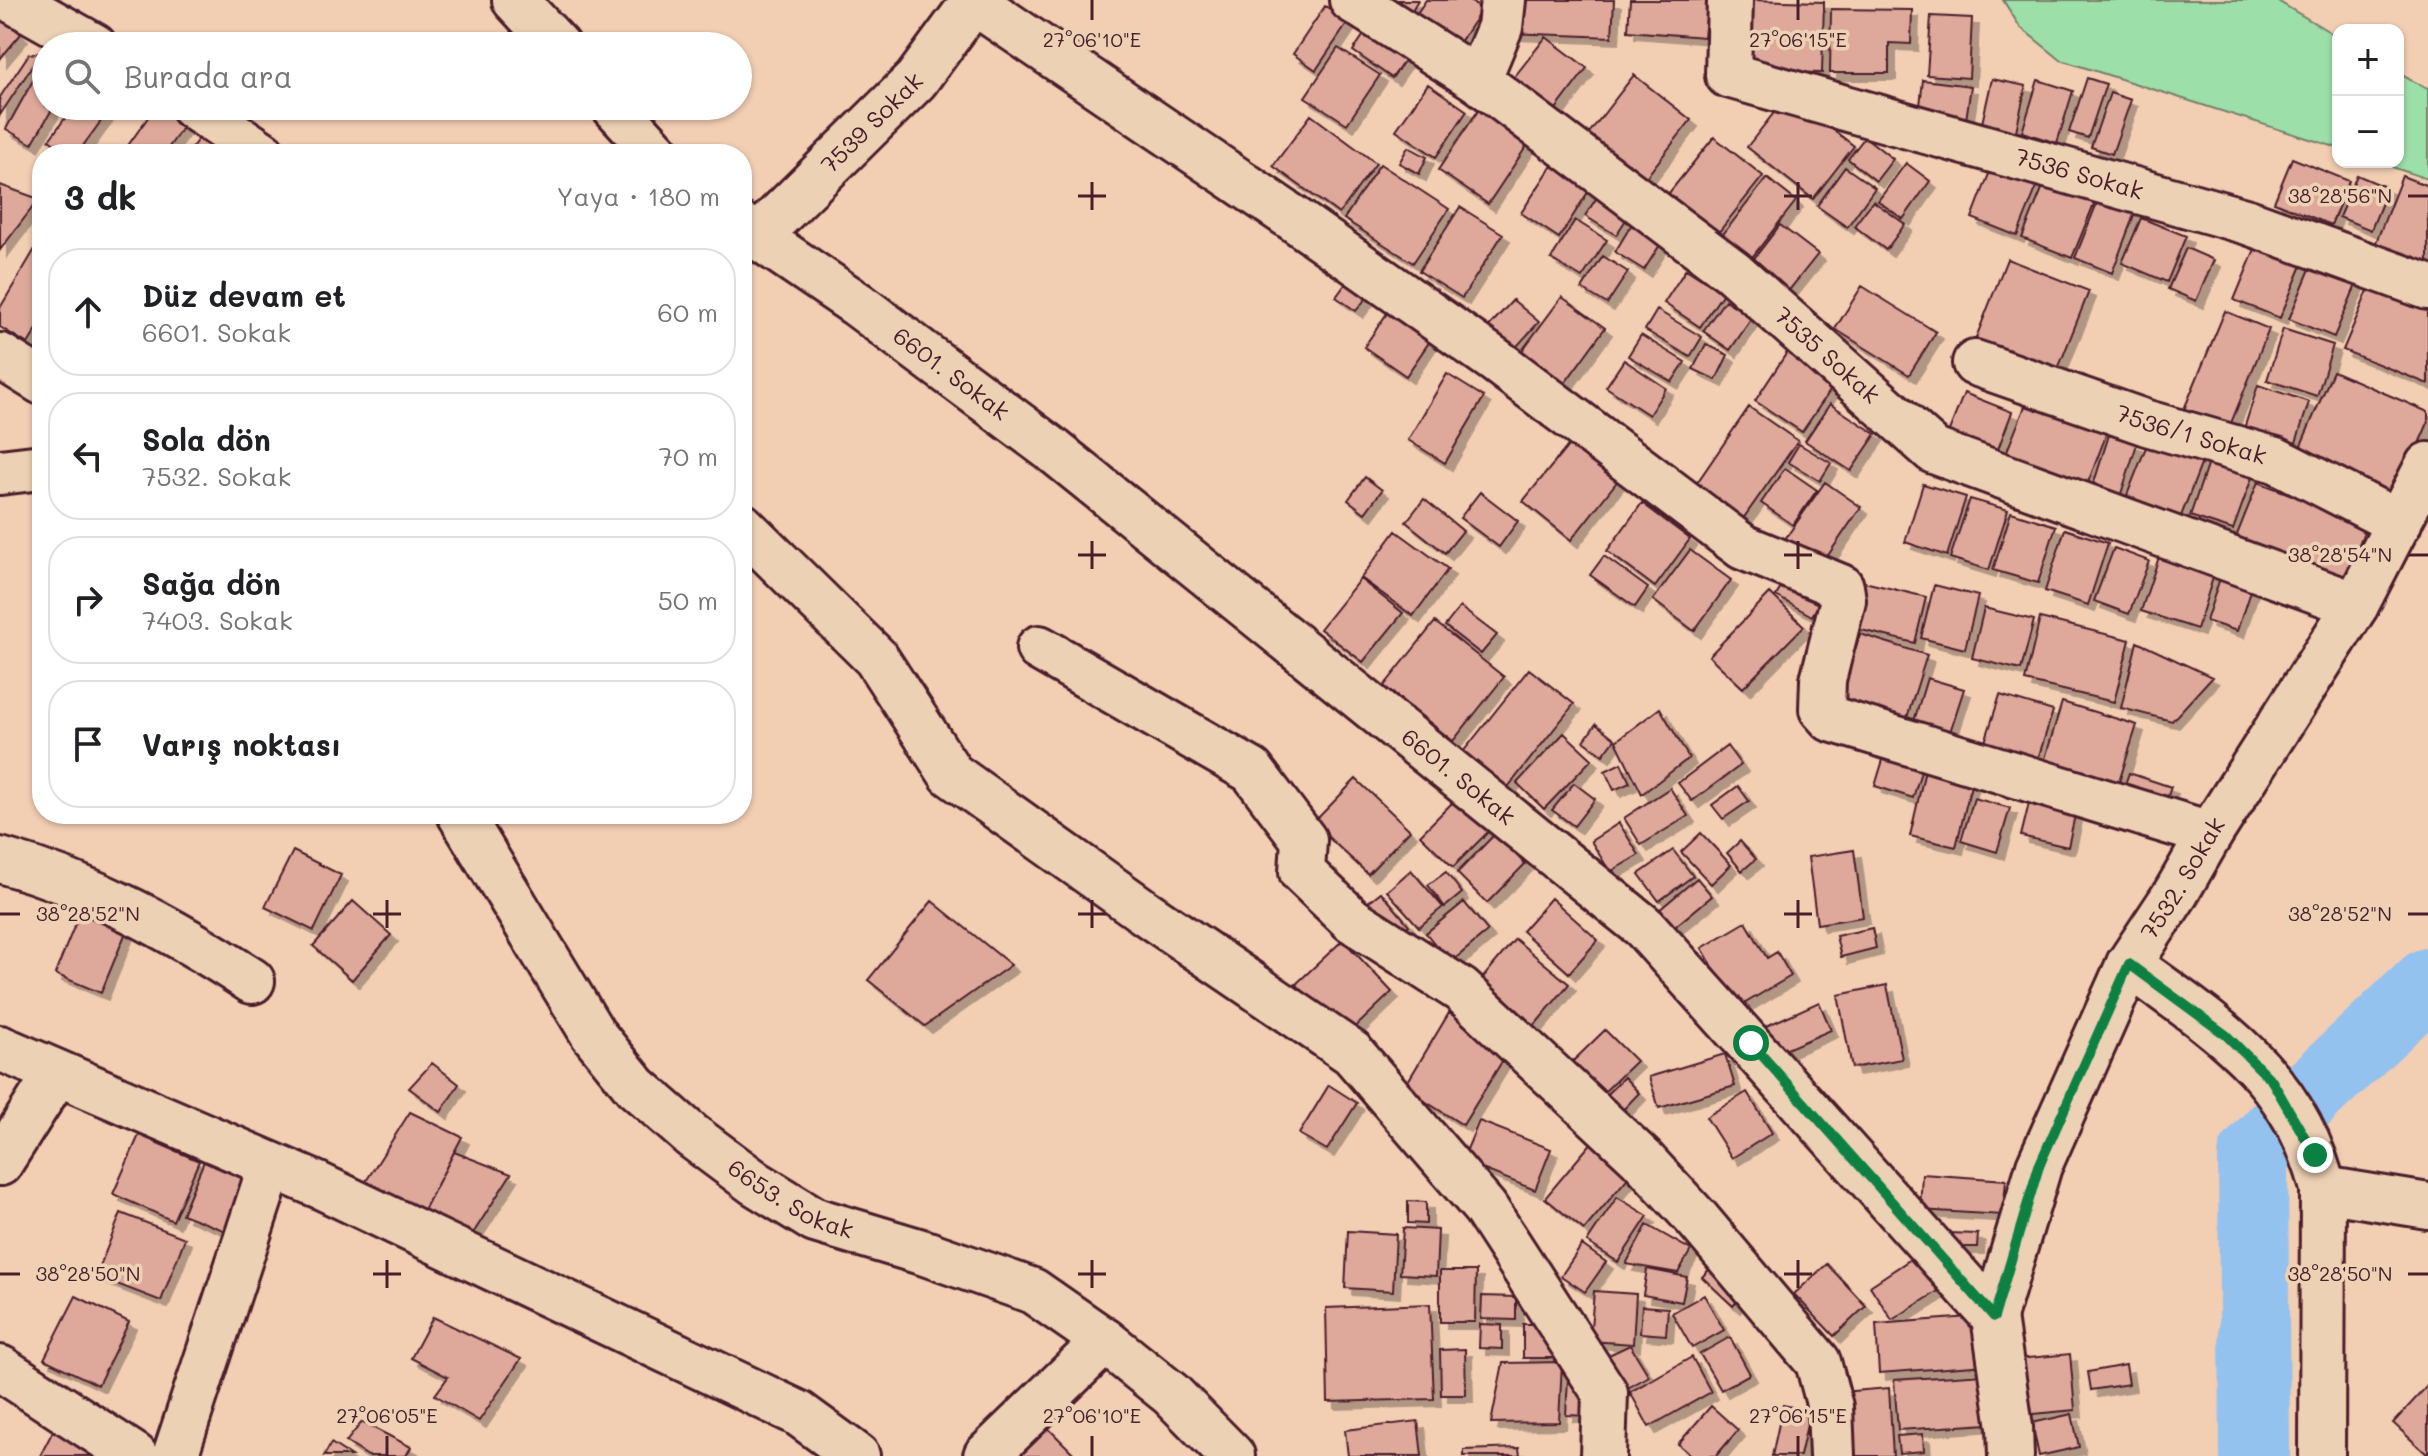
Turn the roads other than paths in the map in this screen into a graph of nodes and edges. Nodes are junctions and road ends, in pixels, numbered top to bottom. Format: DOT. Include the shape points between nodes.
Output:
graph roads {
  1 [pos="12,0"];
  2 [pos="515,0"];
  3 [pos="1352,0"];
  4 [pos="1503,0"];
  5 [pos="1730,0"];
  6 [pos="974,1"];
  7 [pos="69,32"];
  8 [pos="545,32"];
  9 [pos="1478,80"];
  10 [pos="213,120"];
  11 [pos="627,120"];
  12 [pos="248,144"];
  13 [pos="649,144"];
  14 [pos="752,228"];
  15 [pos="752,233"];
  16 [pos="2428,287"];
  17 [pos="0,356"];
  18 [pos="1975,363"];
  19 [pos="32,376"];
  20 [pos="2428,465"];
  21 [pos="32,468"];
  22 [pos="0,472"];
  23 [pos="2399,523"];
  24 [pos="752,536"];
  25 [pos="2356,605"];
  26 [pos="1039,648"];
  27 [pos="466,824"];
  28 [pos="2210,834"];
  29 [pos="0,860"];
  30 [pos="2129,964"];
  31 [pos="252,981"];
  32 [pos="0,1048"];
  33 [pos="57,1073"];
  34 [pos="0,1163"];
  35 [pos="271,1165"];
  36 [pos="2319,1172"];
  37 [pos="2428,1206"];
  38 [pos="1994,1317"];
  39 [pos="1105,1341"];
  40 [pos="0,1368"];
  41 [pos="135,1456"];
  42 [pos="175,1456"];
  43 [pos="857,1456"];
  44 [pos="986,1456"];
  45 [pos="1232,1456"];
  46 [pos="1603,1456"];
  47 [pos="1832,1456"];
  48 [pos="2011,1456"];
  49 [pos="2322,1456"];
  1 -- 7 [label="street"];
  2 -- 8 [label="street"];
  3 -- 9 [label="street, 7535 Sokak"];
  4 -- 9 [label="street" via="1500,27"];
  5 -- 16 [label="street, 7536 Sokak" via="1728,75 2248,222"];
  6 -- 14 [label="street, 7539 Sokak" via="916,80"];
  6 -- 28 [label="street" via="1457,333 1743,547 1841,587 1843,600 1823,680 1822,709 1831,719"];
  9 -- 25 [label="street, 7535 Sokak" via="1732,271 1934,451"];
  10 -- 12 [label="street"];
  11 -- 13 [label="street"];
  15 -- 38 [label="street, 6601. Sokak" via="1054,451 1644,927"];
  17 -- 19 [label="street"];
  18 -- 23 [label="street, 7536/1 Sokak" via="2147,423 2276,460"];
  20 -- 23 [label="street, 7532. Sokak"];
  21 -- 22 [label="street"];
  23 -- 25 [label="street, 7532. Sokak"];
  24 -- 46 [label="street" via="876,658 951,774 1352,1053 1485,1208 1605,1393"];
  25 -- 28 [label="street, 7532. Sokak"];
  26 -- 47 [label="street" via="1252,771 1304,840 1302,872 1352,920 1461,990 1641,1158 1818,1362 1830,1407"];
  27 -- 39 [label="street, 6653. Sokak" via="593,1034 636,1087 692,1136 815,1220 1033,1291"];
  28 -- 30 [label="street, 7532. Sokak"];
  29 -- 31 [label="street" via="116,901"];
  30 -- 36 [label="street" via="2226,1035 2272,1081"];
  30 -- 38 [label="street, 7532. Sokak" via="2039,1166"];
  32 -- 33 [label="street"];
  33 -- 34 [label="street"];
  33 -- 35 [label="street"];
  35 -- 42 [label="street"];
  35 -- 43 [label="street" via="798,1413"];
  36 -- 37 [label="street"];
  36 -- 49 [label="street"];
  38 -- 48 [label="street"];
  39 -- 44 [label="street"];
  39 -- 45 [label="street, 6653. Sokak" via="1171,1394"];
  40 -- 41 [label="street"];
}
